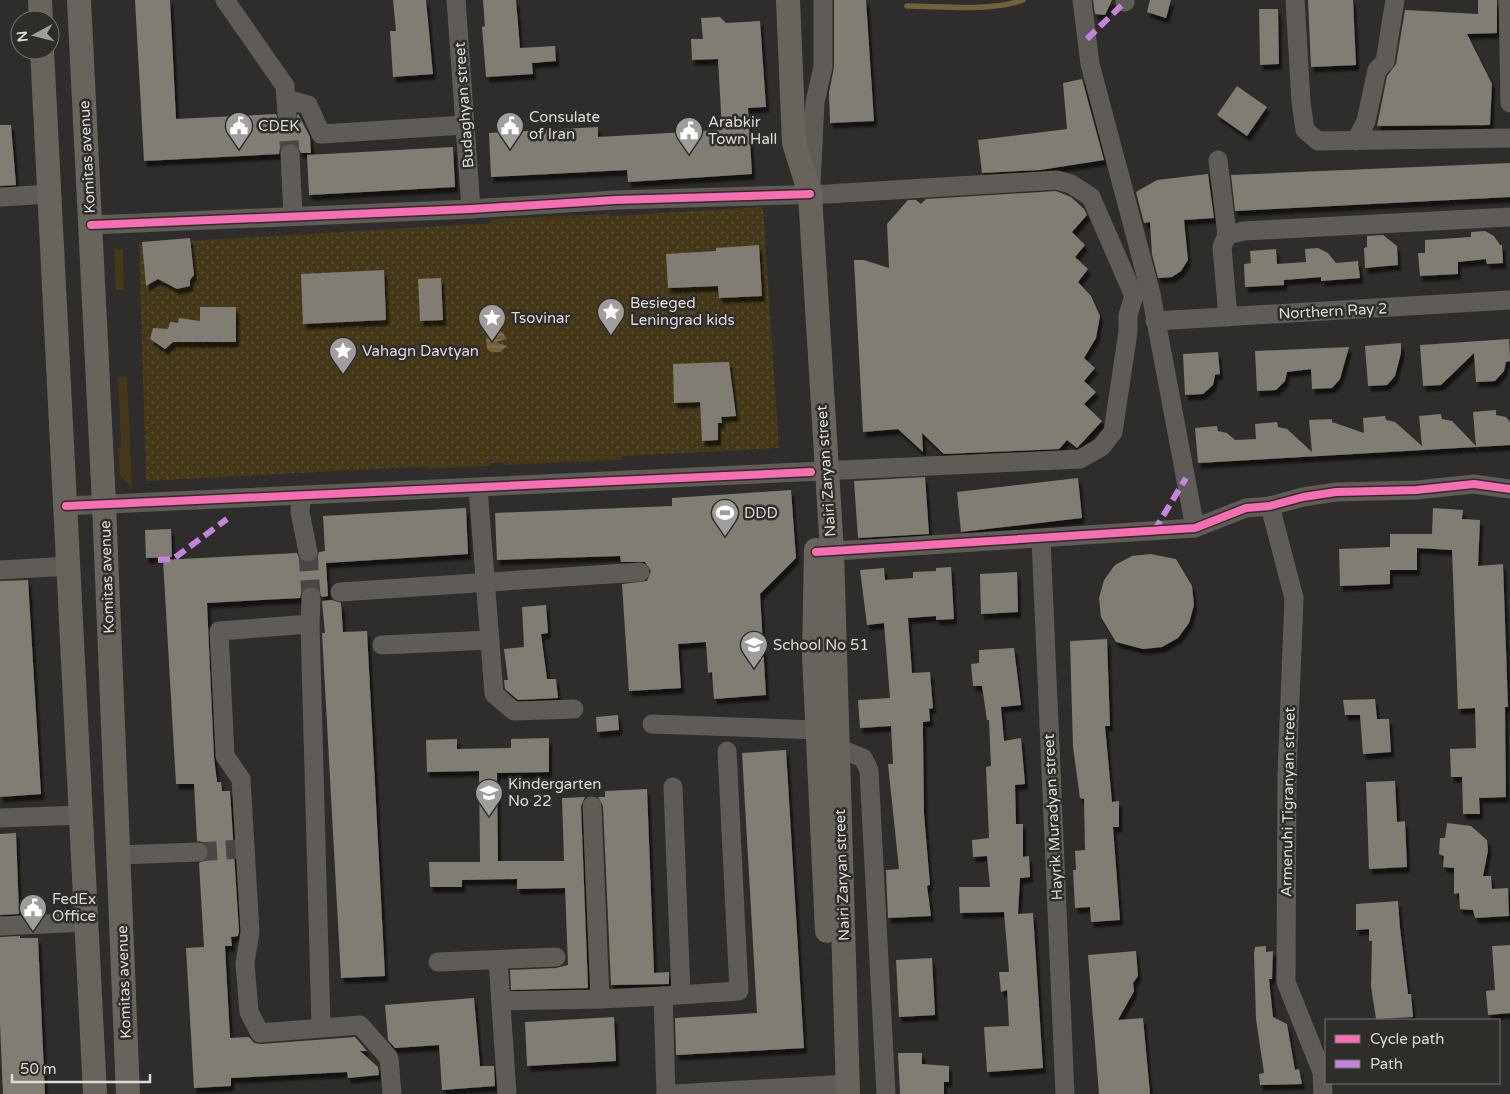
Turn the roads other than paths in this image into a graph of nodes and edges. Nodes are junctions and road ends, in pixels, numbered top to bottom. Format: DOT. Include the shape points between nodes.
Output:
graph roads {
  1 [pos="79,0"];
  2 [pos="225,0"];
  3 [pos="456,0"];
  4 [pos="788,0"];
  5 [pos="823,0"];
  6 [pos="1082,0"];
  7 [pos="1295,0"];
  8 [pos="1396,0"];
  9 [pos="1508,0"];
  10 [pos="43,60"];
  11 [pos="1510,103"];
  12 [pos="465,125"];
  13 [pos="1510,138"];
  14 [pos="1356,141"];
  15 [pos="290,154"];
  16 [pos="1218,160"];
  17 [pos="50,194"];
  18 [pos="803,194"];
  19 [pos="0,197"];
  20 [pos="471,209"];
  21 [pos="293,215"];
  22 [pos="1510,217"];
  23 [pos="91,224"];
  24 [pos="1227,235"];
  25 [pos="1510,300"];
  26 [pos="1228,317"];
  27 [pos="1155,321"];
  28 [pos="819,472"];
  29 [pos="478,488"];
  30 [pos="1510,489"];
  31 [pos="301,496"];
  32 [pos="104,504"];
  33 [pos="66,506"];
  34 [pos="1270,506"];
  35 [pos="1195,528"];
  36 [pos="1041,539"];
  37 [pos="308,552"];
  38 [pos="824,552"];
  39 [pos="69,566"];
  40 [pos="0,570"];
  41 [pos="640,572"];
  42 [pos="485,583"];
  43 [pos="340,592"];
  44 [pos="311,597"];
  45 [pos="310,626"];
  46 [pos="490,640"];
  47 [pos="382,645"];
  48 [pos="574,709"];
  49 [pos="652,724"];
  50 [pos="817,730"];
  51 [pos="838,748"];
  52 [pos="727,751"];
  53 [pos="672,787"];
  54 [pos="592,806"];
  55 [pos="82,815"];
  56 [pos="0,818"];
  57 [pos="198,852"];
  58 [pos="119,855"];
  59 [pos="87,922"];
  60 [pos="0,926"];
  61 [pos="556,957"];
  62 [pos="498,960"];
  63 [pos="438,962"];
  64 [pos="681,994"];
  65 [pos="663,996"];
  66 [pos="600,999"];
  67 [pos="501,1001"];
  68 [pos="321,1027"];
  69 [pos="841,1089"];
  70 [pos="95,1094"];
  71 [pos="128,1094"];
  72 [pos="392,1094"];
  73 [pos="507,1094"];
  74 [pos="666,1094"];
  75 [pos="674,1094"];
  76 [pos="886,1094"];
  77 [pos="1065,1094"];
  78 [pos="1323,1094"];
  1 -- 23 [label="main road, Komitas avenue"];
  2 -- 12 [label="street" via="284,86 287,106 308,105 321,134"];
  3 -- 12 [label="street, Budaghyan street"];
  4 -- 18 [label="main road, Nairi Zaryan street" via="794,143"];
  5 -- 18 [label="street" via="824,67 815,102"];
  6 -- 27 [label="street" via="1090,64 1151,294"];
  7 -- 14 [label="street" via="1305,130 1318,141"];
  8 -- 14 [label="street" via="1385,62 1377,70 1366,121"];
  9 -- 11 [label="street"];
  10 -- 17 [label="main road"];
  12 -- 20 [label="street, Budaghyan street"];
  13 -- 14 [label="street"];
  15 -- 21 [label="street"];
  16 -- 24 [label="street"];
  17 -- 19 [label="street"];
  17 -- 33 [label="main road"];
  18 -- 20 [label="street"];
  18 -- 28 [label="main road, Nairi Zaryan street"];
  18 -- 28 [label="street" via="1057,180 1071,184 1091,197 1134,296 1128,315 1112,432 1102,447 1080,459"];
  20 -- 21 [label="street"];
  21 -- 23 [label="street"];
  22 -- 24 [label="street" via="1244,231"];
  23 -- 32 [label="main road, Komitas avenue"];
  24 -- 26 [label="street" via="1222,247"];
  25 -- 26 [label="street, Northern Ray 2"];
  26 -- 27 [label="street, Northern Ray 2"];
  27 -- 35 [label="street"];
  28 -- 29 [label="street"];
  28 -- 38 [label="main road, Nairi Zaryan street"];
  29 -- 31 [label="street"];
  29 -- 42 [label="street"];
  30 -- 34 [label="street" via="1474,484 1416,490 1360,490 1303,497"];
  31 -- 32 [label="street"];
  31 -- 37 [label="street" via="300,512"];
  32 -- 33 [label="street"];
  32 -- 58 [label="main road, Komitas avenue"];
  33 -- 39 [label="main road"];
  34 -- 35 [label="street" via="1246,508"];
  34 -- 78 [label="street, Armenuhi Tigranyan street" via="1294,598 1287,775 1286,982 1322,1072"];
  35 -- 36 [label="street"];
  36 -- 38 [label="street"];
  36 -- 77 [label="street, Hayrik Muradyan street"];
  38 -- 50 [label="main road, Nairi Zaryan street" via="814,655"];
  38 -- 51 [label="main road, Nairi Zaryan street"];
  39 -- 40 [label="street"];
  39 -- 55 [label="main road"];
  41 -- 42 [label="street"];
  42 -- 43 [label="street"];
  42 -- 46 [label="street"];
  44 -- 45 [label="street"];
  45 -- 68 [label="street"];
  45 -- 68 [label="street" via="219,631 225,756 241,779 242,849 250,932 245,963 249,1012 260,1033"];
  46 -- 47 [label="street"];
  46 -- 48 [label="street" via="494,694 514,711"];
  49 -- 50 [label="street"];
  50 -- 69 [label="main road, Nairi Zaryan street"];
  51 -- 69 [label="main road, Nairi Zaryan street"];
  51 -- 76 [label="street" via="863,758 869,770"];
  52 -- 64 [label="street" via="739,991"];
  53 -- 64 [label="street"];
  54 -- 66 [label="street"];
  55 -- 56 [label="street"];
  55 -- 59 [label="main road"];
  57 -- 58 [label="street"];
  58 -- 71 [label="main road, Komitas avenue"];
  59 -- 60 [label="street"];
  59 -- 70 [label="main road"];
  61 -- 62 [label="street"];
  62 -- 63 [label="street"];
  62 -- 67 [label="street"];
  64 -- 65 [label="street"];
  65 -- 66 [label="street"];
  65 -- 74 [label="street"];
  66 -- 67 [label="street"];
  67 -- 73 [label="street"];
  68 -- 72 [label="street" via="360,1025 389,1058"];
  69 -- 75 [label="street"];
}
